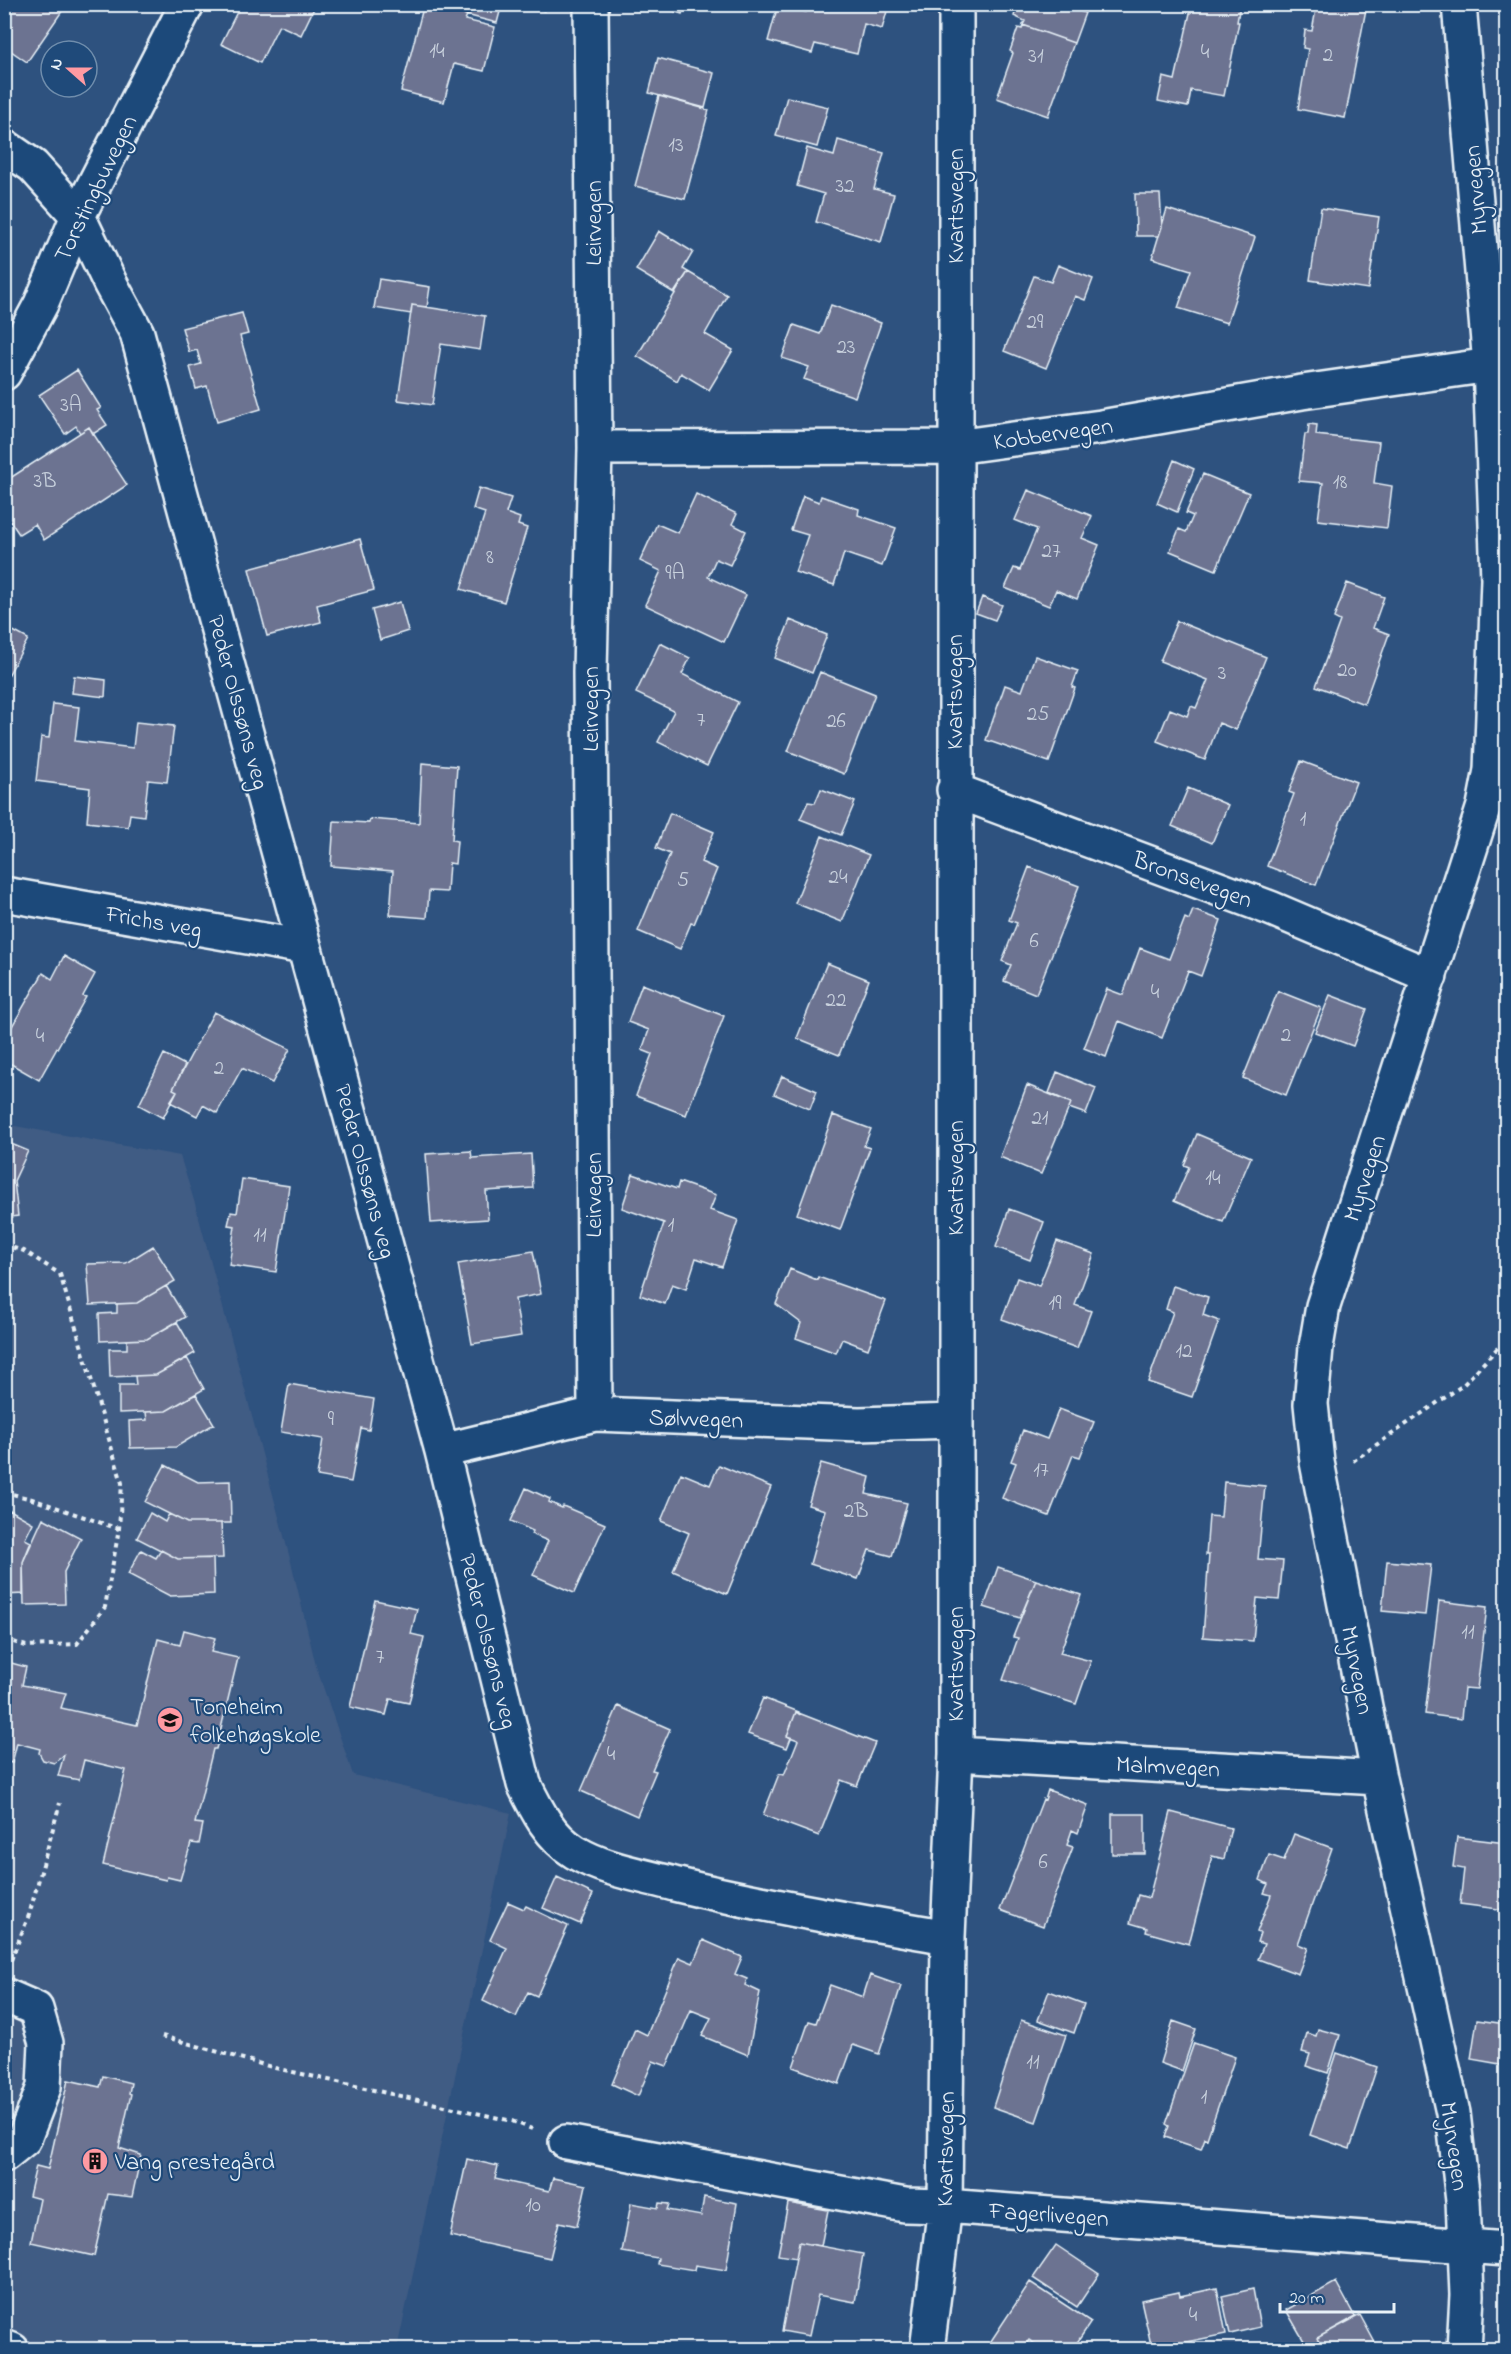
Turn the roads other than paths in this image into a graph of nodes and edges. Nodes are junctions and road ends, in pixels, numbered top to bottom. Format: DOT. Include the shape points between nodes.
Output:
graph roads {
  1 [pos="187,4"];
  2 [pos="591,4"];
  3 [pos="956,4"];
  4 [pos="1459,4"];
  5 [pos="4,146"];
  6 [pos="78,216"];
  7 [pos="1498,362"];
  8 [pos="4,373"];
  9 [pos="955,447"];
  10 [pos="595,448"];
  11 [pos="954,790"];
  12 [pos="4,894"];
  13 [pos="304,947"];
  14 [pos="1430,976"];
  15 [pos="595,1414"];
  16 [pos="954,1421"];
  17 [pos="442,1451"];
  18 [pos="956,1754"];
  19 [pos="1379,1778"];
  20 [pos="948,1937"];
  21 [pos="7,1981"];
  22 [pos="567,2142"];
  23 [pos="4,2155"];
  24 [pos="945,2206"];
  25 [pos="1465,2246"];
  26 [pos="1506,2249"];
  27 [pos="4,2347"];
  28 [pos="12,2349"];
  29 [pos="927,2349"];
  30 [pos="1464,2349"];
  1 -- 6 [label="street, Torstingbuvegen"];
  2 -- 10 [label="street, Leirvegen"];
  3 -- 9 [label="street, Kvartsvegen"];
  4 -- 7 [label="street, Myrvegen"];
  5 -- 6 [label="street, Peder Olssøns veg" via="33,165"];
  6 -- 8 [label="street, Torstingbuvegen" via="40,304"];
  6 -- 13 [label="street, Peder Olssøns veg" via="137,333"];
  7 -- 9 [label="street, Kobbervegen"];
  7 -- 14 [label="street, Myrvegen" via="1498,579 1491,770 1484,806"];
  9 -- 10 [label="street, Kobbervegen"];
  9 -- 11 [label="street, Kvartsvegen"];
  10 -- 15 [label="street, Leirvegen" via="590,684"];
  11 -- 14 [label="street, Bronsevegen" via="1270,908"];
  11 -- 16 [label="street, Kvartsvegen"];
  12 -- 13 [label="street, Frichs veg"];
  13 -- 17 [label="street, Peder Olssøns veg"];
  14 -- 19 [label="street, Myrvegen" via="1323,1306 1311,1404"];
  15 -- 16 [label="street, Sølvvegen" via="859,1424"];
  15 -- 17 [label="street, Sølvvegen"];
  16 -- 18 [label="street, Kvartsvegen"];
  17 -- 20 [label="street, Peder Olssøns veg" via="524,1784 548,1828 573,1851 606,1867 725,1896"];
  18 -- 19 [label="street, Malmvegen"];
  18 -- 20 [label="street, Kvartsvegen"];
  19 -- 25 [label="street, Myrvegen" via="1453,2114"];
  20 -- 24 [label="street, Kvartsvegen"];
  21 -- 23 [label="street" via="36,2008 46,2043 44,2087 24,2139"];
  22 -- 24 [label="street, Fagerlivegen" via="905,2205"];
  24 -- 25 [label="street, Fagerlivegen"];
  24 -- 29 [label="street, Kvartsvegen"];
  25 -- 26 [label="street, Fagerlivegen"];
  25 -- 30 [label="street, Myrvegen"];
  27 -- 28 [label="street"];
}
